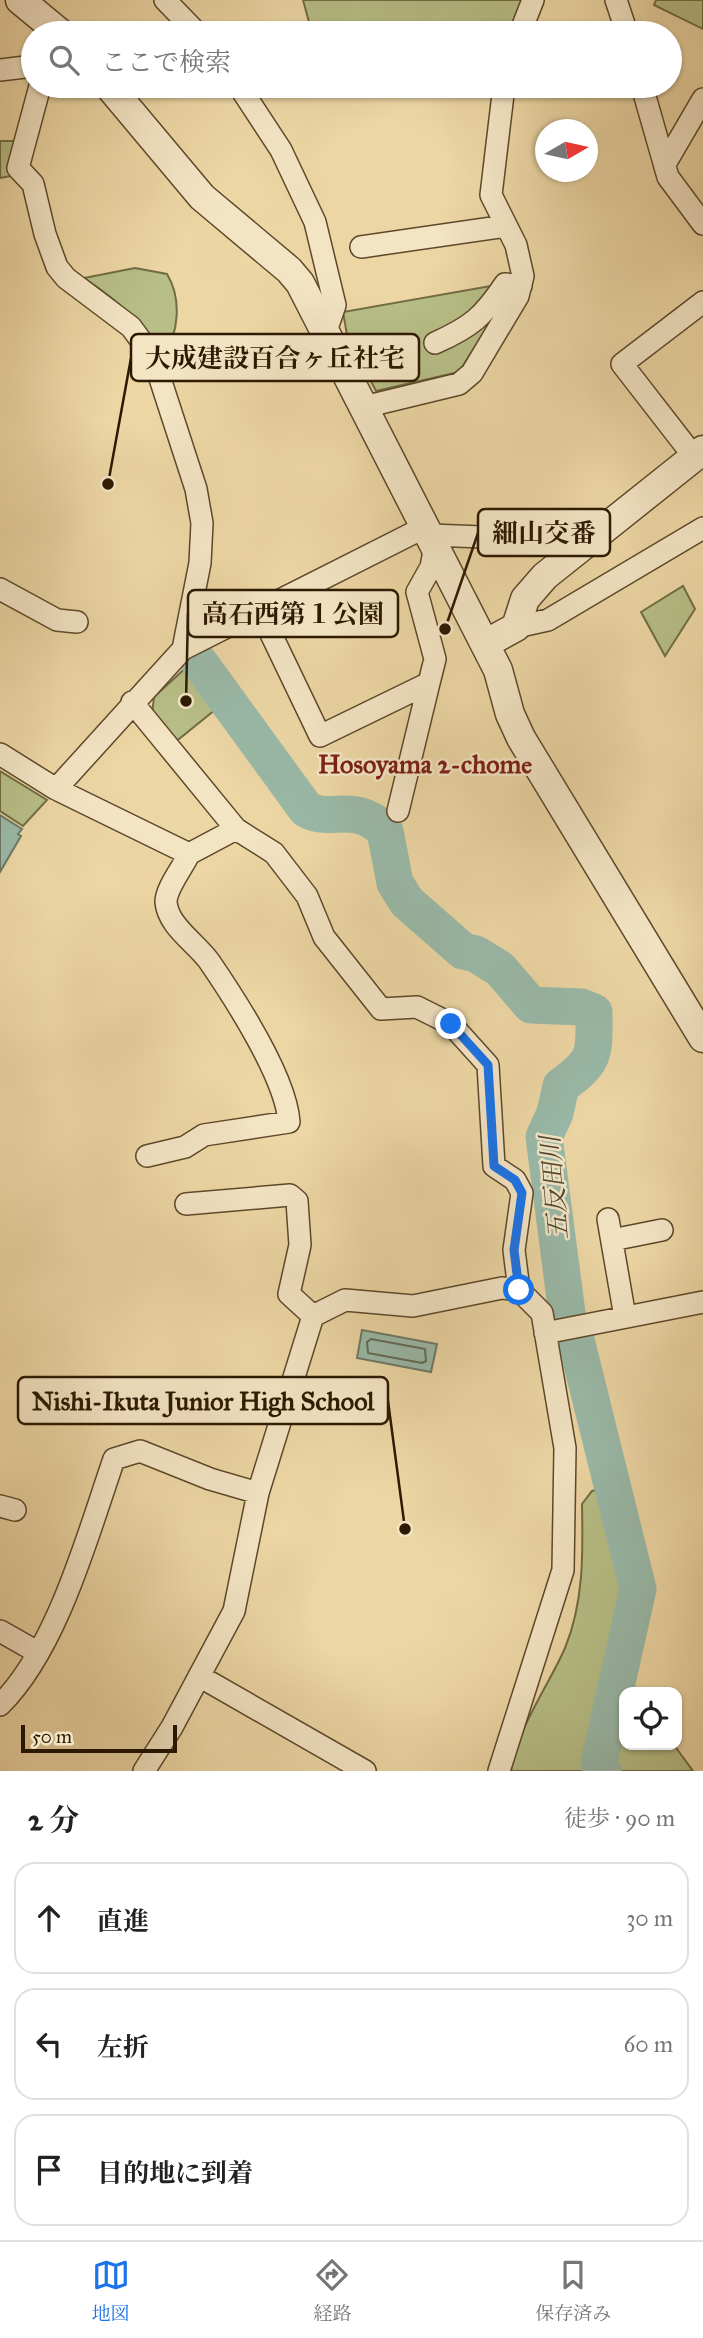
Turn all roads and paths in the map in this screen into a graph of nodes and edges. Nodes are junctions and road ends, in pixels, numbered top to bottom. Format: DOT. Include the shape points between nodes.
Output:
graph roads {
  1 [pos="20,0"];
  2 [pos="165,0"];
  3 [pos="533,0"];
  4 [pos="616,0"];
  5 [pos="45,21"];
  6 [pos="185,21"];
  7 [pos="525,21"];
  8 [pos="623,21"];
  9 [pos="21,67"];
  10 [pos="0,70"];
  11 [pos="37,98"];
  12 [pos="119,98"];
  13 [pos="247,98"];
  14 [pos="503,98"];
  15 [pos="646,98"];
  16 [pos="703,99"];
  17 [pos="665,164"];
  18 [pos="703,224"];
  19 [pos="506,226"];
  20 [pos="361,247"];
  21 [pos="521,286"];
  22 [pos="703,302"];
  23 [pos="326,331"];
  24 [pos="435,343"];
  25 [pos="364,407"];
  26 [pos="699,454"];
  27 [pos="703,528"];
  28 [pos="430,536"];
  29 [pos="586,541"];
  30 [pos="0,589"];
  31 [pos="260,611"];
  32 [pos="77,622"];
  33 [pos="516,627"];
  34 [pos="485,644"];
  35 [pos="183,649"];
  36 [pos="429,683"];
  37 [pos="132,702"];
  38 [pos="0,754"];
  39 [pos="56,789"];
  40 [pos="398,811"];
  41 [pos="236,829"];
  42 [pos="189,854"];
  43 [pos="703,1038"];
  44 [pos="147,1156"];
  45 [pos="186,1203"];
  46 [pos="662,1230"];
  47 [pos="519,1290"];
  48 [pos="703,1302"];
  49 [pos="313,1316"];
  50 [pos="625,1317"];
  51 [pos="545,1333"];
  52 [pos="258,1493"];
  53 [pos="0,1630"];
  54 [pos="37,1652"];
  55 [pos="199,1676"];
  56 [pos="0,1704"];
  57 [pos="144,1771"];
  58 [pos="365,1771"];
  59 [pos="499,1771"];
  1 -- 5 [label="street"];
  2 -- 6 [label="street"];
  3 -- 7 [label="street"];
  4 -- 8 [label="street"];
  9 -- 10 [label="street"];
  11 -- 35 [label="street" via="18,168 33,184 57,267 131,327 153,357 196,489 202,523 200,563"];
  12 -- 23 [label="street" via="202,197 289,270"];
  13 -- 23 [label="street" via="281,150 315,222 335,305"];
  14 -- 19 [label="street" via="491,195"];
  15 -- 17 [label="street"];
  16 -- 17 [label="street"];
  17 -- 18 [label="street" via="676,190"];
  19 -- 20 [label="street"];
  19 -- 21 [label="street" via="521,265"];
  21 -- 24 [label="street" via="505,285 485,314 467,329"];
  21 -- 25 [label="street" via="472,373 459,384"];
  22 -- 26 [label="street" via="622,364"];
  23 -- 25 [label="street"];
  25 -- 28 [label="street"];
  26 -- 29 [label="street"];
  27 -- 33 [label="street" via="548,621"];
  28 -- 29 [label="street"];
  28 -- 31 [label="street"];
  28 -- 34 [label="street"];
  28 -- 36 [label="street" via="431,567 417,592 435,659"];
  29 -- 33 [label="street" via="534,587"];
  30 -- 32 [label="street" via="57,620"];
  31 -- 35 [label="street"];
  31 -- 36 [label="street" via="320,736"];
  33 -- 34 [label="street"];
  34 -- 43 [label="street" via="521,738"];
  35 -- 37 [label="street"];
  36 -- 40 [label="street"];
  37 -- 39 [label="street"];
  37 -- 41 [label="street"];
  38 -- 39 [label="street"];
  39 -- 42 [label="street"];
  41 -- 42 [label="street"];
  41 -- 47 [label="street" via="274,853 307,896 324,937 381,1009 417,1007 451,1024 488,1065 494,1166 515,1180 522,1193 514,1250"];
  42 -- 44 [label="street" via="166,898 169,916 208,960 247,1023 282,1090 289,1122 204,1135 185,1147"];
  45 -- 49 [label="street" via="290,1195 297,1201 300,1245 289,1294"];
  46 -- 50 [label="street" via="610,1229"];
  47 -- 49 [label="street" via="502,1288 413,1306 345,1300"];
  47 -- 51 [label="street" via="542,1313"];
  48 -- 50 [label="street"];
  49 -- 52 [label="street"];
  50 -- 51 [label="street"];
  51 -- 59 [label="street" via="565,1448 563,1570"];
  52 -- 54 [label="street" via="140,1451 114,1459 64,1597"];
  52 -- 55 [label="street" via="234,1611"];
  53 -- 54 [label="street"];
  54 -- 56 [label="street" via="19,1686"];
  55 -- 57 [label="street"];
  55 -- 58 [label="street"];
}
